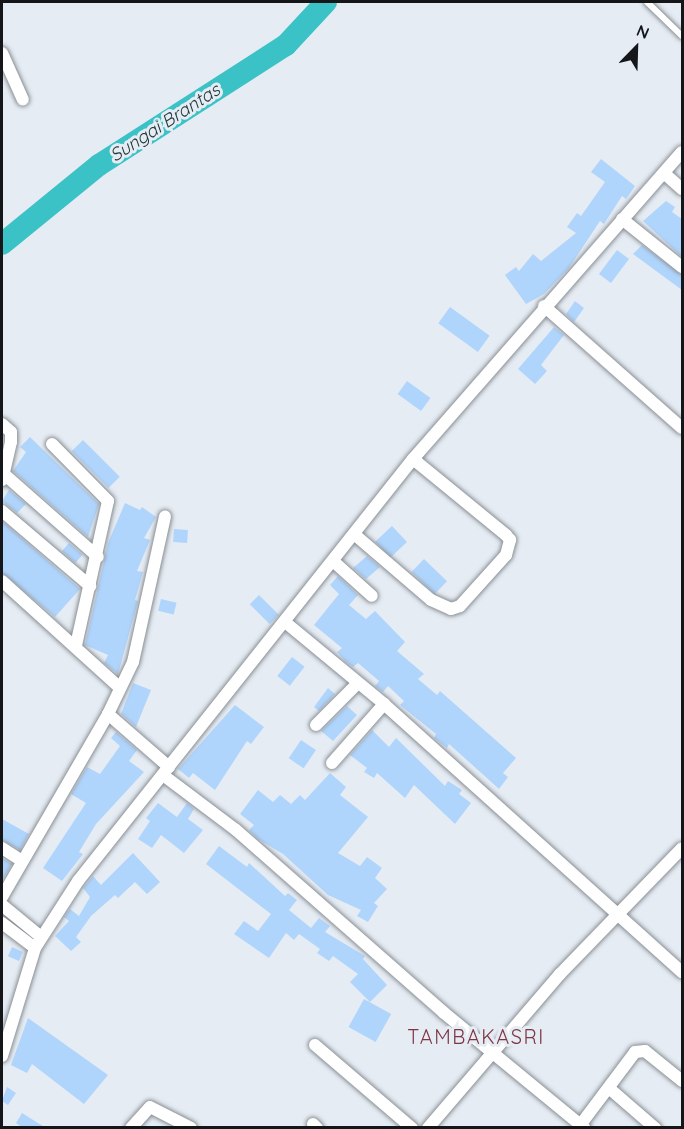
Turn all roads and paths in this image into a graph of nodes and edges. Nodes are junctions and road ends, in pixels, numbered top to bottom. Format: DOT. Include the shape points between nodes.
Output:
graph roads {
  1 [pos="647,2"];
  2 [pos="682,36"];
  3 [pos="2,53"];
  4 [pos="23,100"];
  5 [pos="682,152"];
  6 [pos="664,173"];
  7 [pos="682,189"];
  8 [pos="622,219"];
  9 [pos="682,267"];
  10 [pos="544,306"];
  11 [pos="2,424"];
  12 [pos="682,428"];
  13 [pos="52,444"];
  14 [pos="413,459"];
  15 [pos="3,477"];
  16 [pos="2,511"];
  17 [pos="165,516"];
  18 [pos="354,534"];
  19 [pos="98,557"];
  20 [pos="333,561"];
  21 [pos="2,581"];
  22 [pos="90,586"];
  23 [pos="372,596"];
  24 [pos="285,622"];
  25 [pos="76,645"];
  26 [pos="358,683"];
  27 [pos="120,688"];
  28 [pos="384,704"];
  29 [pos="108,714"];
  30 [pos="316,725"];
  31 [pos="332,762"];
  32 [pos="166,771"];
  33 [pos="2,848"];
  34 [pos="682,848"];
  35 [pos="22,861"];
  36 [pos="2,897"];
  37 [pos="2,905"];
  38 [pos="617,911"];
  39 [pos="2,923"];
  40 [pos="38,942"];
  41 [pos="682,972"];
  42 [pos="315,1045"];
  43 [pos="491,1052"];
  44 [pos="2,1056"];
  45 [pos="682,1082"];
  46 [pos="610,1089"];
  47 [pos="582,1126"];
  48 [pos="130,1128"];
  49 [pos="191,1128"];
  50 [pos="412,1128"];
  51 [pos="428,1128"];
  52 [pos="655,1128"];
  1 -- 2 [label="lane"];
  3 -- 4 [label="street"];
  5 -- 6 [label="street"];
  6 -- 7 [label="street"];
  6 -- 8 [label="street"];
  8 -- 9 [label="street"];
  8 -- 10 [label="street"];
  10 -- 12 [label="street"];
  10 -- 14 [label="street"];
  11 -- 15 [label="street" via="11,432"];
  13 -- 19 [label="street" via="108,501"];
  14 -- 18 [label="street"];
  14 -- 18 [label="street" via="506,535 510,540 506,555 460,606 451,609 430,600"];
  15 -- 19 [label="street"];
  16 -- 22 [label="street"];
  17 -- 27 [label="street" via="144,628"];
  18 -- 20 [label="street"];
  19 -- 22 [label="street"];
  20 -- 23 [label="street"];
  20 -- 24 [label="street"];
  21 -- 25 [label="street"];
  22 -- 25 [label="street"];
  24 -- 26 [label="street"];
  24 -- 32 [label="street"];
  25 -- 27 [label="street"];
  26 -- 28 [label="street"];
  26 -- 30 [label="street"];
  27 -- 29 [label="street"];
  28 -- 31 [label="street"];
  28 -- 38 [label="street"];
  29 -- 32 [label="street"];
  29 -- 35 [label="street"];
  32 -- 40 [label="street" via="78,881"];
  32 -- 43 [label="street"];
  33 -- 35 [label="street"];
  34 -- 38 [label="street"];
  35 -- 36 [label="street"];
  37 -- 40 [label="street"];
  38 -- 41 [label="street"];
  38 -- 43 [label="street"];
  39 -- 40 [label="street"];
  40 -- 44 [label="street"];
  42 -- 50 [label="street"];
  43 -- 47 [label="street"];
  43 -- 51 [label="street"];
  45 -- 46 [label="street" via="640,1050"];
  46 -- 47 [label="street"];
  46 -- 52 [label="street"];
  48 -- 49 [label="street" via="150,1107"];
}
